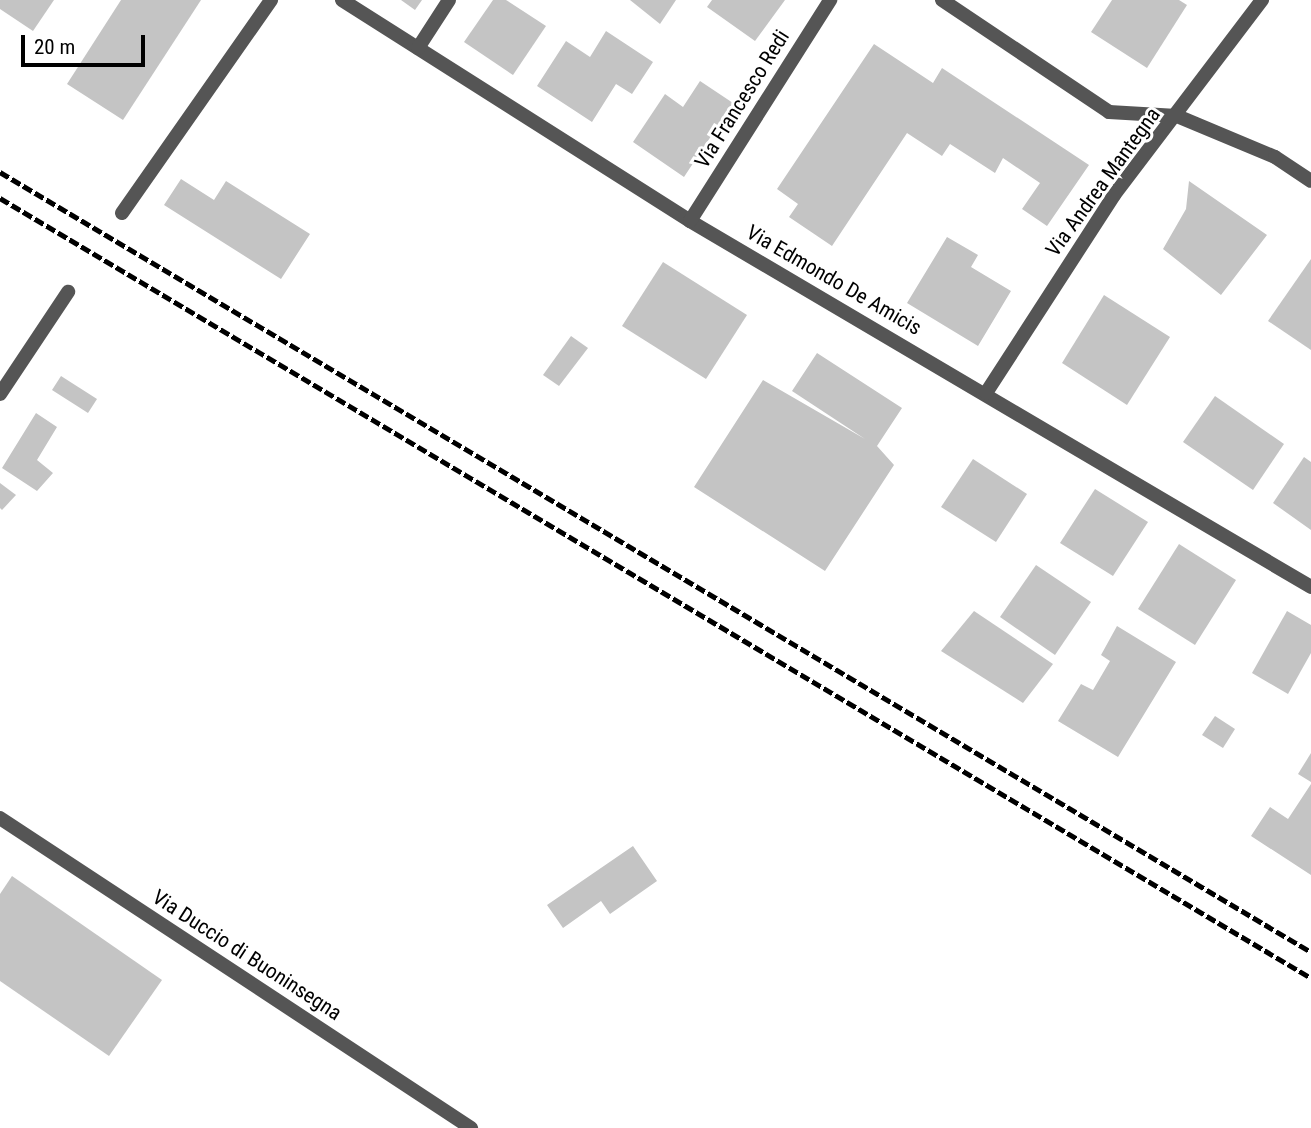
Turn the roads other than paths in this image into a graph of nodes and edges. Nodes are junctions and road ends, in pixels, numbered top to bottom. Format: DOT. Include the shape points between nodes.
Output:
graph roads {
  1 [pos="271,0"];
  2 [pos="342,0"];
  3 [pos="449,0"];
  4 [pos="830,0"];
  5 [pos="942,0"];
  6 [pos="1262,0"];
  7 [pos="418,48"];
  8 [pos="1177,116"];
  9 [pos="1311,181"];
  10 [pos="122,213"];
  11 [pos="690,221"];
  12 [pos="68,292"];
  13 [pos="986,393"];
  14 [pos="0,394"];
  15 [pos="1311,587"];
  16 [pos="0,818"];
  17 [pos="471,1128"];
  1 -- 10 [label="street"];
  2 -- 7 [label="street, Via Edmondo De Amicis"];
  3 -- 7 [label="street"];
  4 -- 11 [label="street, Via Francesco Redi"];
  5 -- 8 [label="street" via="1109,112"];
  6 -- 8 [label="street, Via Andrea Mantegna"];
  7 -- 11 [label="street, Via Edmondo De Amicis"];
  8 -- 9 [label="street" via="1275,157"];
  8 -- 13 [label="street, Via Andrea Mantegna" via="1114,195"];
  11 -- 13 [label="street, Via Edmondo De Amicis"];
  12 -- 14 [label="street"];
  13 -- 15 [label="street, Via Edmondo De Amicis"];
  16 -- 17 [label="street, Via Duccio di Buoninsegna"];
}
